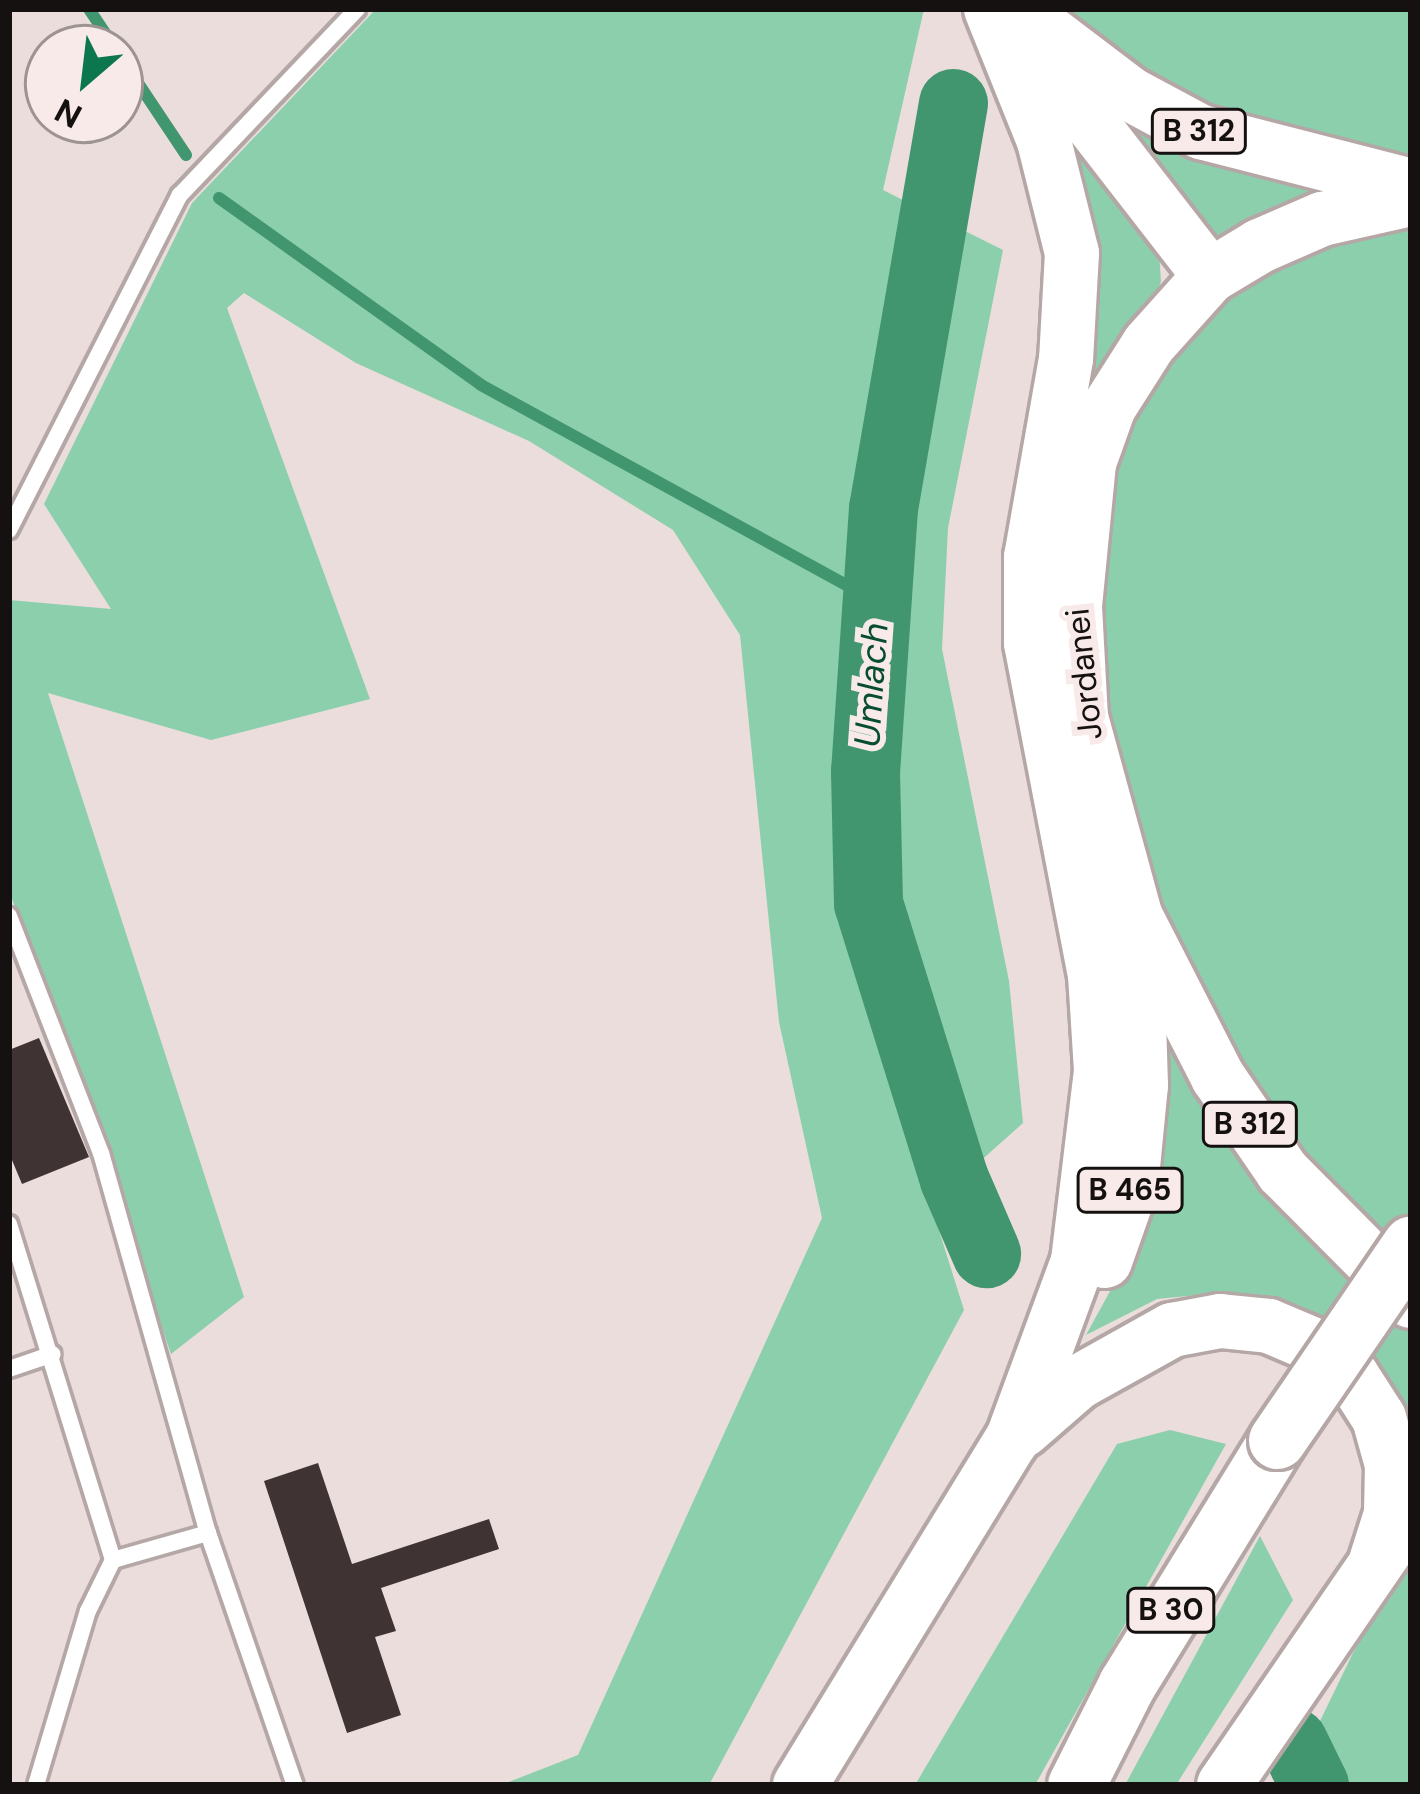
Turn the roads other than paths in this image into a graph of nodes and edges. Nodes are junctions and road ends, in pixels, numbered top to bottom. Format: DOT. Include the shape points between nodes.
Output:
graph roads {
  1 [pos="357,9"];
  2 [pos="991,9"];
  3 [pos="1003,9"];
  4 [pos="1018,9"];
  5 [pos="1411,186"];
  6 [pos="1411,200"];
  7 [pos="1210,276"];
  8 [pos="9,530"];
  9 [pos="1136,914"];
  10 [pos="9,916"];
  11 [pos="9,1224"];
  12 [pos="1411,1244"];
  13 [pos="1411,1301"];
  14 [pos="53,1354"];
  15 [pos="9,1369"];
  16 [pos="1012,1440"];
  17 [pos="1411,1517"];
  18 [pos="208,1533"];
  19 [pos="112,1560"];
  20 [pos="1376,1561"];
  21 [pos="35,1785"];
  22 [pos="295,1785"];
  23 [pos="800,1785"];
  24 [pos="1076,1785"];
  25 [pos="1224,1785"];
  1 -- 8 [label="lane" via="180,195"];
  2 -- 16 [label="main road" via="1044,141 1072,253 1066,359 1031,557 1031,644 1095,975 1101,1071 1078,1261"];
  3 -- 7 [label="main road, B 312"];
  4 -- 5 [label="main road, B 312" via="1130,94 1201,132"];
  6 -- 7 [label="main road, Jordanei / B 312" via="1322,219"];
  7 -- 9 [label="main road, Jordanei / B 312" via="1149,344 1109,407 1082,510 1075,607 1081,717"];
  9 -- 13 [label="main road, Jordanei / B 312" via="1218,1077 1283,1172"];
  9 -- 16 [label="main road, B 465" via="1142,1085 1131,1187 1101,1272"];
  10 -- 18 [label="lane" via="101,1153"];
  11 -- 14 [label="lane"];
  12 -- 24 [label="highway, B 30, bridge" via="1277,1440 1138,1665"];
  14 -- 15 [label="lane"];
  14 -- 19 [label="lane"];
  16 -- 20 [label="main road" via="1077,1383 1172,1330 1220,1321 1269,1326 1327,1355 1379,1418 1392,1465 1391,1514"];
  16 -- 23 [label="main road, B 465"];
  17 -- 20 [label="main road"];
  18 -- 19 [label="lane"];
  18 -- 22 [label="lane"];
  19 -- 21 [label="lane" via="88,1611"];
  20 -- 25 [label="main road"];
}
